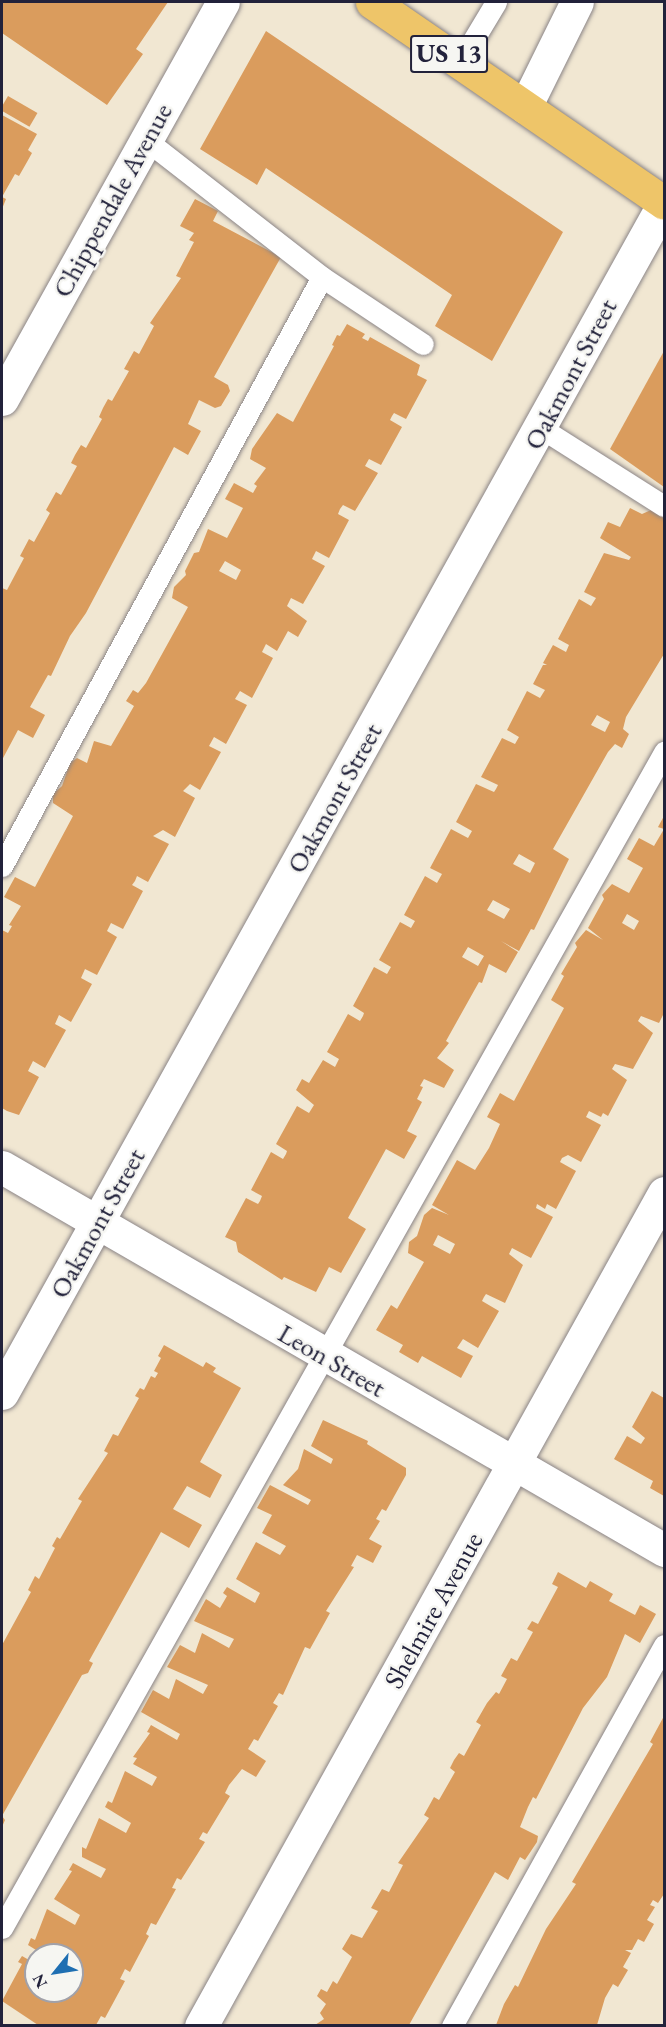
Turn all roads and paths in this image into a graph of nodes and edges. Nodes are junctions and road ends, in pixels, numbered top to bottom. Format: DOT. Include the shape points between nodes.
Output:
graph roads {
  1 [pos="223,2"];
  2 [pos="372,2"];
  3 [pos="496,2"];
  4 [pos="577,2"];
  5 [pos="460,62"];
  6 [pos="525,107"];
  7 [pos="146,140"];
  8 [pos="664,203"];
  9 [pos="322,277"];
  10 [pos="423,344"];
  11 [pos="2,399"];
  12 [pos="541,428"];
  13 [pos="664,506"];
  14 [pos="664,752"];
  15 [pos="2,866"];
  16 [pos="2,1167"];
  17 [pos="664,1193"];
  18 [pos="96,1223"];
  19 [pos="325,1355"];
  20 [pos="2,1393"];
  21 [pos="514,1464"];
  22 [pos="664,1550"];
  23 [pos="664,1645"];
  24 [pos="2,1928"];
  25 [pos="201,2025"];
  26 [pos="452,2025"];
  1 -- 7 [label="street, Chippendale Avenue"];
  2 -- 5 [label="main road, US 13"];
  3 -- 5 [label="lane"];
  4 -- 6 [label="street"];
  5 -- 6 [label="main road, US 13"];
  6 -- 8 [label="main road, US 13"];
  7 -- 9 [label="lane"];
  7 -- 11 [label="street, Chippendale Avenue"];
  8 -- 12 [label="street, Oakmont Street"];
  9 -- 10 [label="lane"];
  9 -- 15 [label="lane"];
  12 -- 13 [label="lane"];
  12 -- 18 [label="street, Oakmont Street"];
  14 -- 19 [label="lane"];
  16 -- 18 [label="street, Leon Street"];
  17 -- 21 [label="street, Shelmire Avenue"];
  18 -- 19 [label="street, Leon Street"];
  18 -- 20 [label="street, Oakmont Street"];
  19 -- 21 [label="street, Leon Street"];
  19 -- 24 [label="lane"];
  21 -- 22 [label="street, Leon Street"];
  21 -- 25 [label="street, Shelmire Avenue"];
  23 -- 26 [label="lane"];
}
